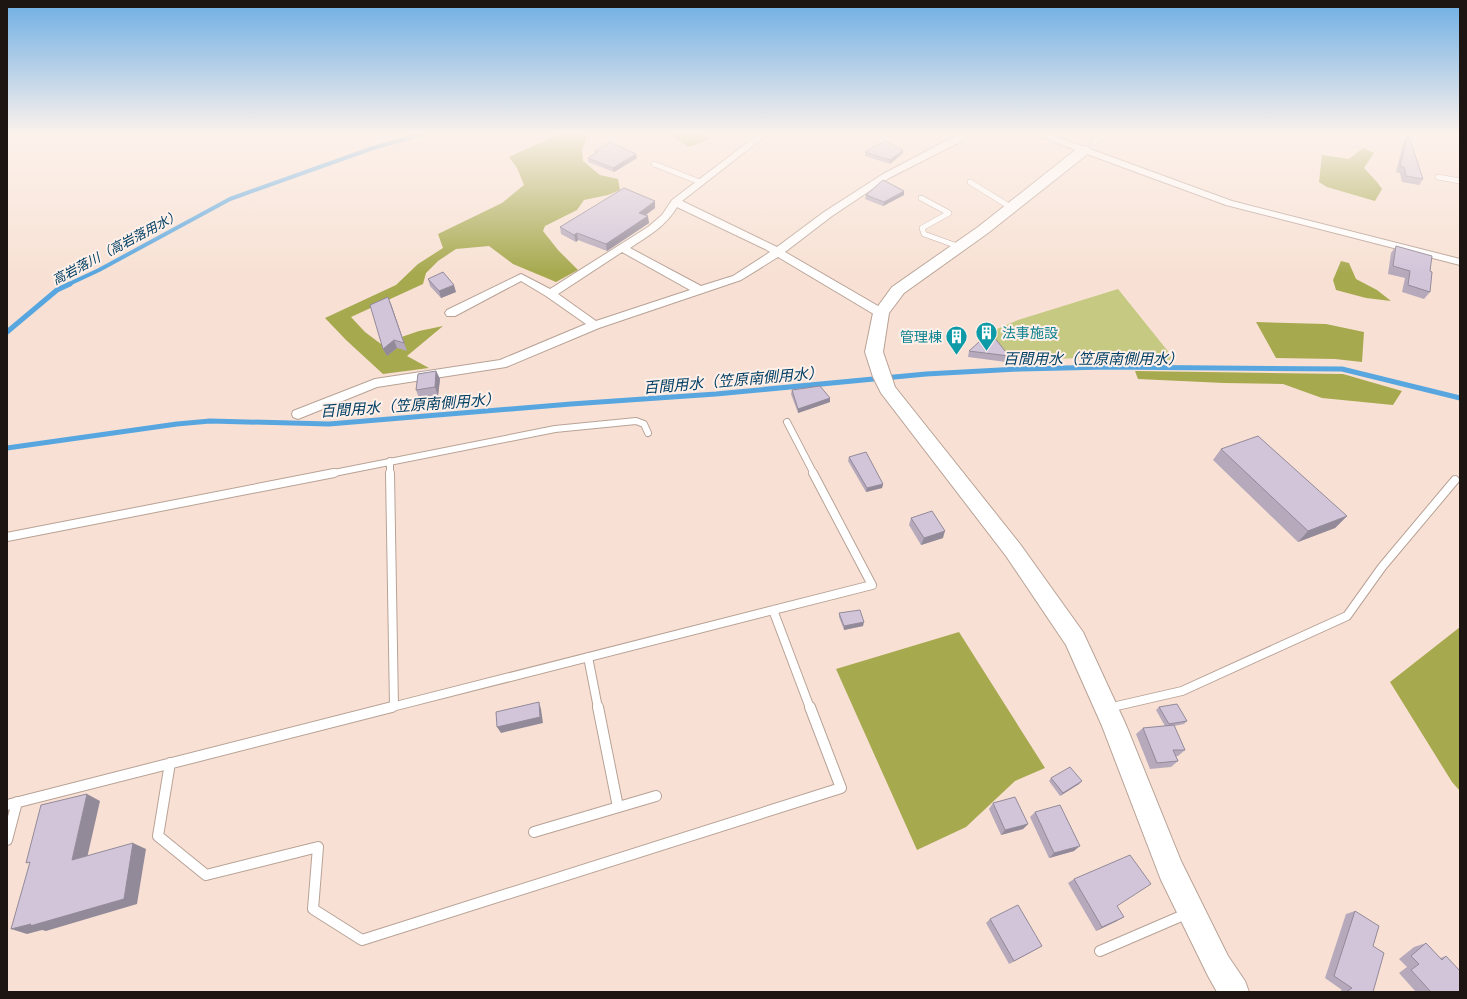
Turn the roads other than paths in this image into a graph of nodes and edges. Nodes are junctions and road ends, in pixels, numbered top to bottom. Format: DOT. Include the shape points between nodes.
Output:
graph roads {
  1 [pos="694,180"];
  2 [pos="703,180"];
  3 [pos="880,180"];
  4 [pos="1047,180"];
  5 [pos="1166,180"];
  6 [pos="700,182"];
  7 [pos="970,182"];
  8 [pos="921,198"];
  9 [pos="675,202"];
  10 [pos="1012,208"];
  11 [pos="960,247"];
  12 [pos="622,248"];
  13 [pos="778,252"];
  14 [pos="1460,262"];
  15 [pos="699,290"];
  16 [pos="550,294"];
  17 [pos="451,313"];
  18 [pos="881,313"];
  19 [pos="595,325"];
  20 [pos="298,414"];
  21 [pos="786,422"];
  22 [pos="648,433"];
  23 [pos="390,461"];
  24 [pos="1455,480"];
  25 [pos="7,537"];
  26 [pos="773,610"];
  27 [pos="588,657"];
  28 [pos="394,706"];
  29 [pos="1106,708"];
  30 [pos="170,764"];
  31 [pos="656,796"];
  32 [pos="17,802"];
  33 [pos="7,805"];
  34 [pos="618,807"];
  35 [pos="534,832"];
  36 [pos="7,840"];
  37 [pos="1191,912"];
  38 [pos="1100,950"];
  39 [pos="1234,992"];
  1 -- 6 [label="lane"];
  2 -- 6 [label="street"];
  3 -- 13 [label="street" via="828,214"];
  4 -- 10 [label="street"];
  5 -- 14 [label="street" via="1230,203"];
  6 -- 9 [label="street"];
  7 -- 10 [label="lane"];
  8 -- 11 [label="lane" via="948,213 922,228 924,234"];
  9 -- 12 [label="street" via="666,217"];
  9 -- 13 [label="street"];
  10 -- 11 [label="street"];
  11 -- 18 [label="street" via="898,290"];
  12 -- 15 [label="street"];
  12 -- 16 [label="street"];
  13 -- 15 [label="street" via="737,278"];
  13 -- 18 [label="street"];
  15 -- 19 [label="street"];
  16 -- 17 [label="street" via="522,277"];
  16 -- 19 [label="street"];
  18 -- 29 [label="street" via="874,352 888,389 1013,550 1075,639"];
  19 -- 20 [label="street" via="502,364 375,383"];
  21 -- 26 [label="lane" via="872,585"];
  22 -- 23 [label="lane" via="644,424 636,421 555,429"];
  23 -- 25 [label="lane"];
  23 -- 28 [label="lane"];
  24 -- 29 [label="lane" via="1382,567 1346,616 1182,691"];
  26 -- 27 [label="lane"];
  26 -- 30 [label="lane" via="841,788 362,940 313,909 318,847 206,875 158,836"];
  27 -- 28 [label="lane"];
  27 -- 34 [label="lane"];
  28 -- 30 [label="lane"];
  29 -- 37 [label="street" via="1171,870"];
  30 -- 32 [label="lane"];
  31 -- 34 [label="lane"];
  32 -- 33 [label="lane"];
  32 -- 36 [label="lane"];
  34 -- 35 [label="lane"];
  37 -- 38 [label="lane"];
  37 -- 39 [label="street"];
}
